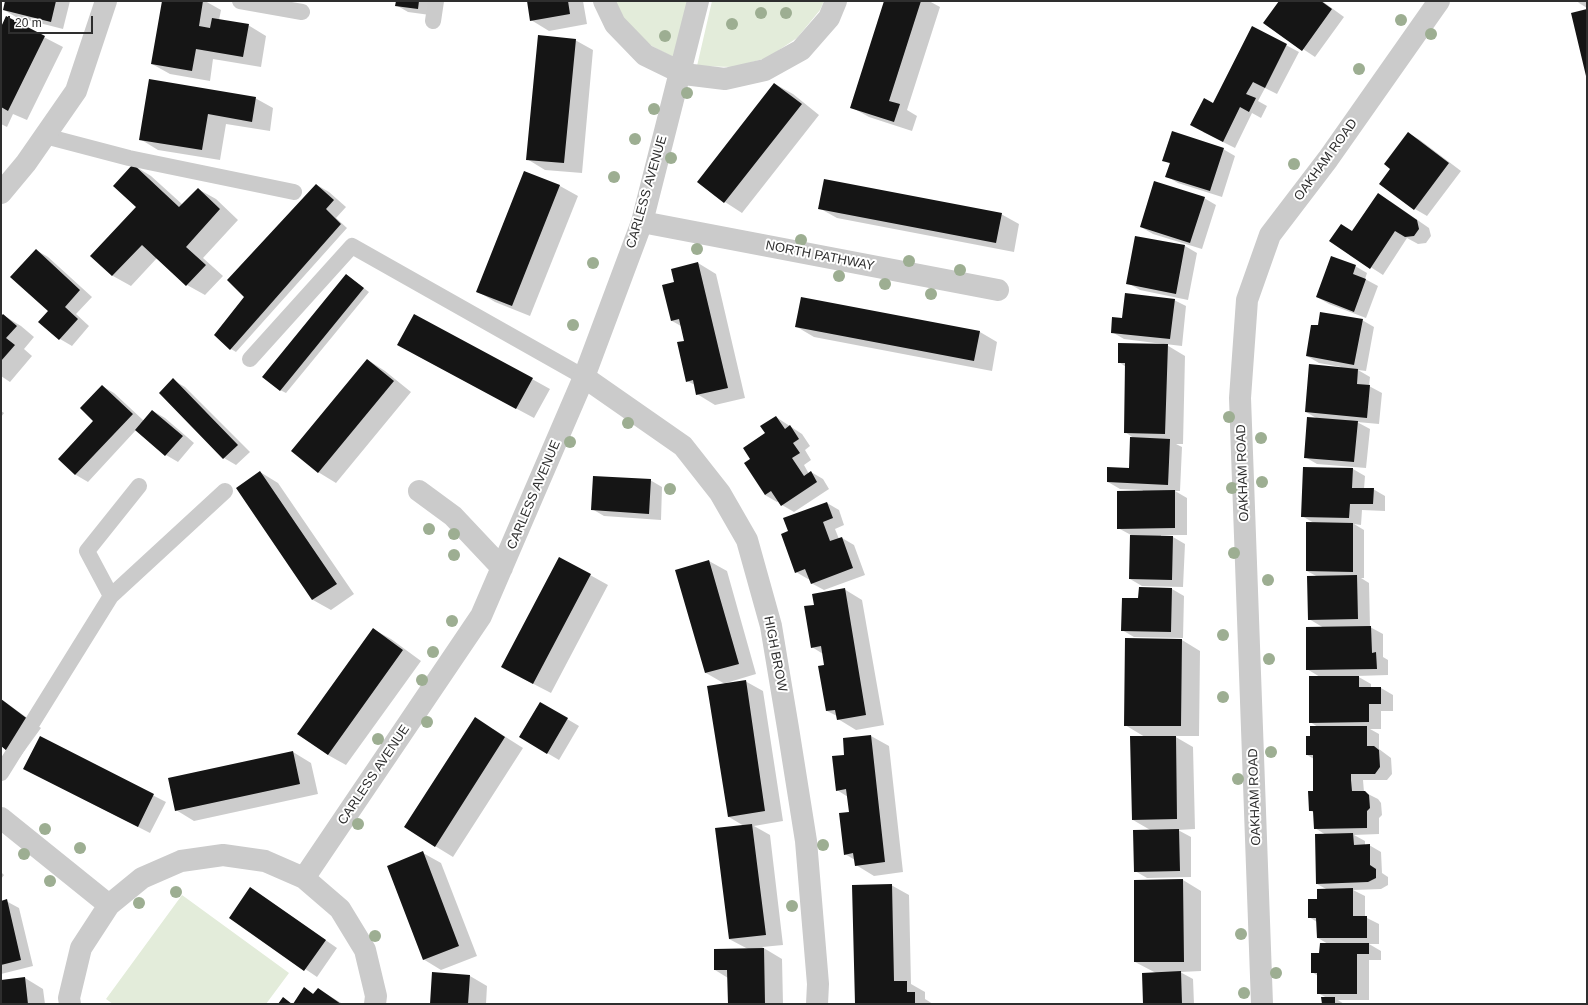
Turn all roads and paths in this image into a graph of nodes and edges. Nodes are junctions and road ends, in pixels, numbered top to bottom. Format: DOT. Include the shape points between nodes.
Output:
graph roads {
  1 [pos="106,1"];
  2 [pos="240,1"];
  3 [pos="436,1"];
  4 [pos="604,1"];
  5 [pos="698,1"];
  6 [pos="836,1"];
  7 [pos="1439,1"];
  8 [pos="302,12"];
  9 [pos="432,21"];
  10 [pos="680,72"];
  11 [pos="44,136"];
  12 [pos="294,192"];
  13 [pos="1,193"];
  14 [pos="642,222"];
  15 [pos="998,290"];
  16 [pos="250,359"];
  17 [pos="584,377"];
  18 [pos="139,486"];
  19 [pos="225,491"];
  20 [pos="419,491"];
  21 [pos="502,568"];
  22 [pos="111,596"];
  23 [pos="1,773"];
  24 [pos="1,818"];
  25 [pos="304,878"];
  26 [pos="109,905"];
  27 [pos="70,1004"];
  28 [pos="376,1004"];
  29 [pos="817,1004"];
  30 [pos="1262,1004"];
  1 -- 11 [label="street" via="76,91"];
  2 -- 8 [label="lane"];
  3 -- 9 [label="lane"];
  4 -- 10 [label="street" via="615,24 645,55"];
  5 -- 10 [label="street, CARLESS AVENUE"];
  6 -- 10 [label="street" via="828,18 801,50 765,70 725,79"];
  7 -- 30 [label="street, OAKHAM ROAD" via="1328,159 1270,235 1247,300 1240,398"];
  10 -- 14 [label="street, CARLESS AVENUE"];
  11 -- 12 [label="lane" via="129,158"];
  11 -- 13 [label="street"];
  14 -- 15 [label="street, NORTH PATHWAY"];
  14 -- 17 [label="street, CARLESS AVENUE"];
  16 -- 17 [label="lane" via="352,246"];
  17 -- 21 [label="street, CARLESS AVENUE"];
  17 -- 29 [label="street, HIGH BROW" via="683,446 720,493 747,540 770,626 806,841 818,984"];
  18 -- 22 [label="lane" via="87,551"];
  19 -- 22 [label="lane"];
  20 -- 21 [label="street" via="453,516"];
  21 -- 25 [label="street, CARLESS AVENUE" via="481,616"];
  22 -- 23 [label="lane"];
  24 -- 26 [label="street"];
  25 -- 26 [label="street" via="265,861 223,855 181,861 142,878"];
  25 -- 28 [label="street" via="340,909 365,950"];
  26 -- 27 [label="street" via="81,948 69,998"];
}
